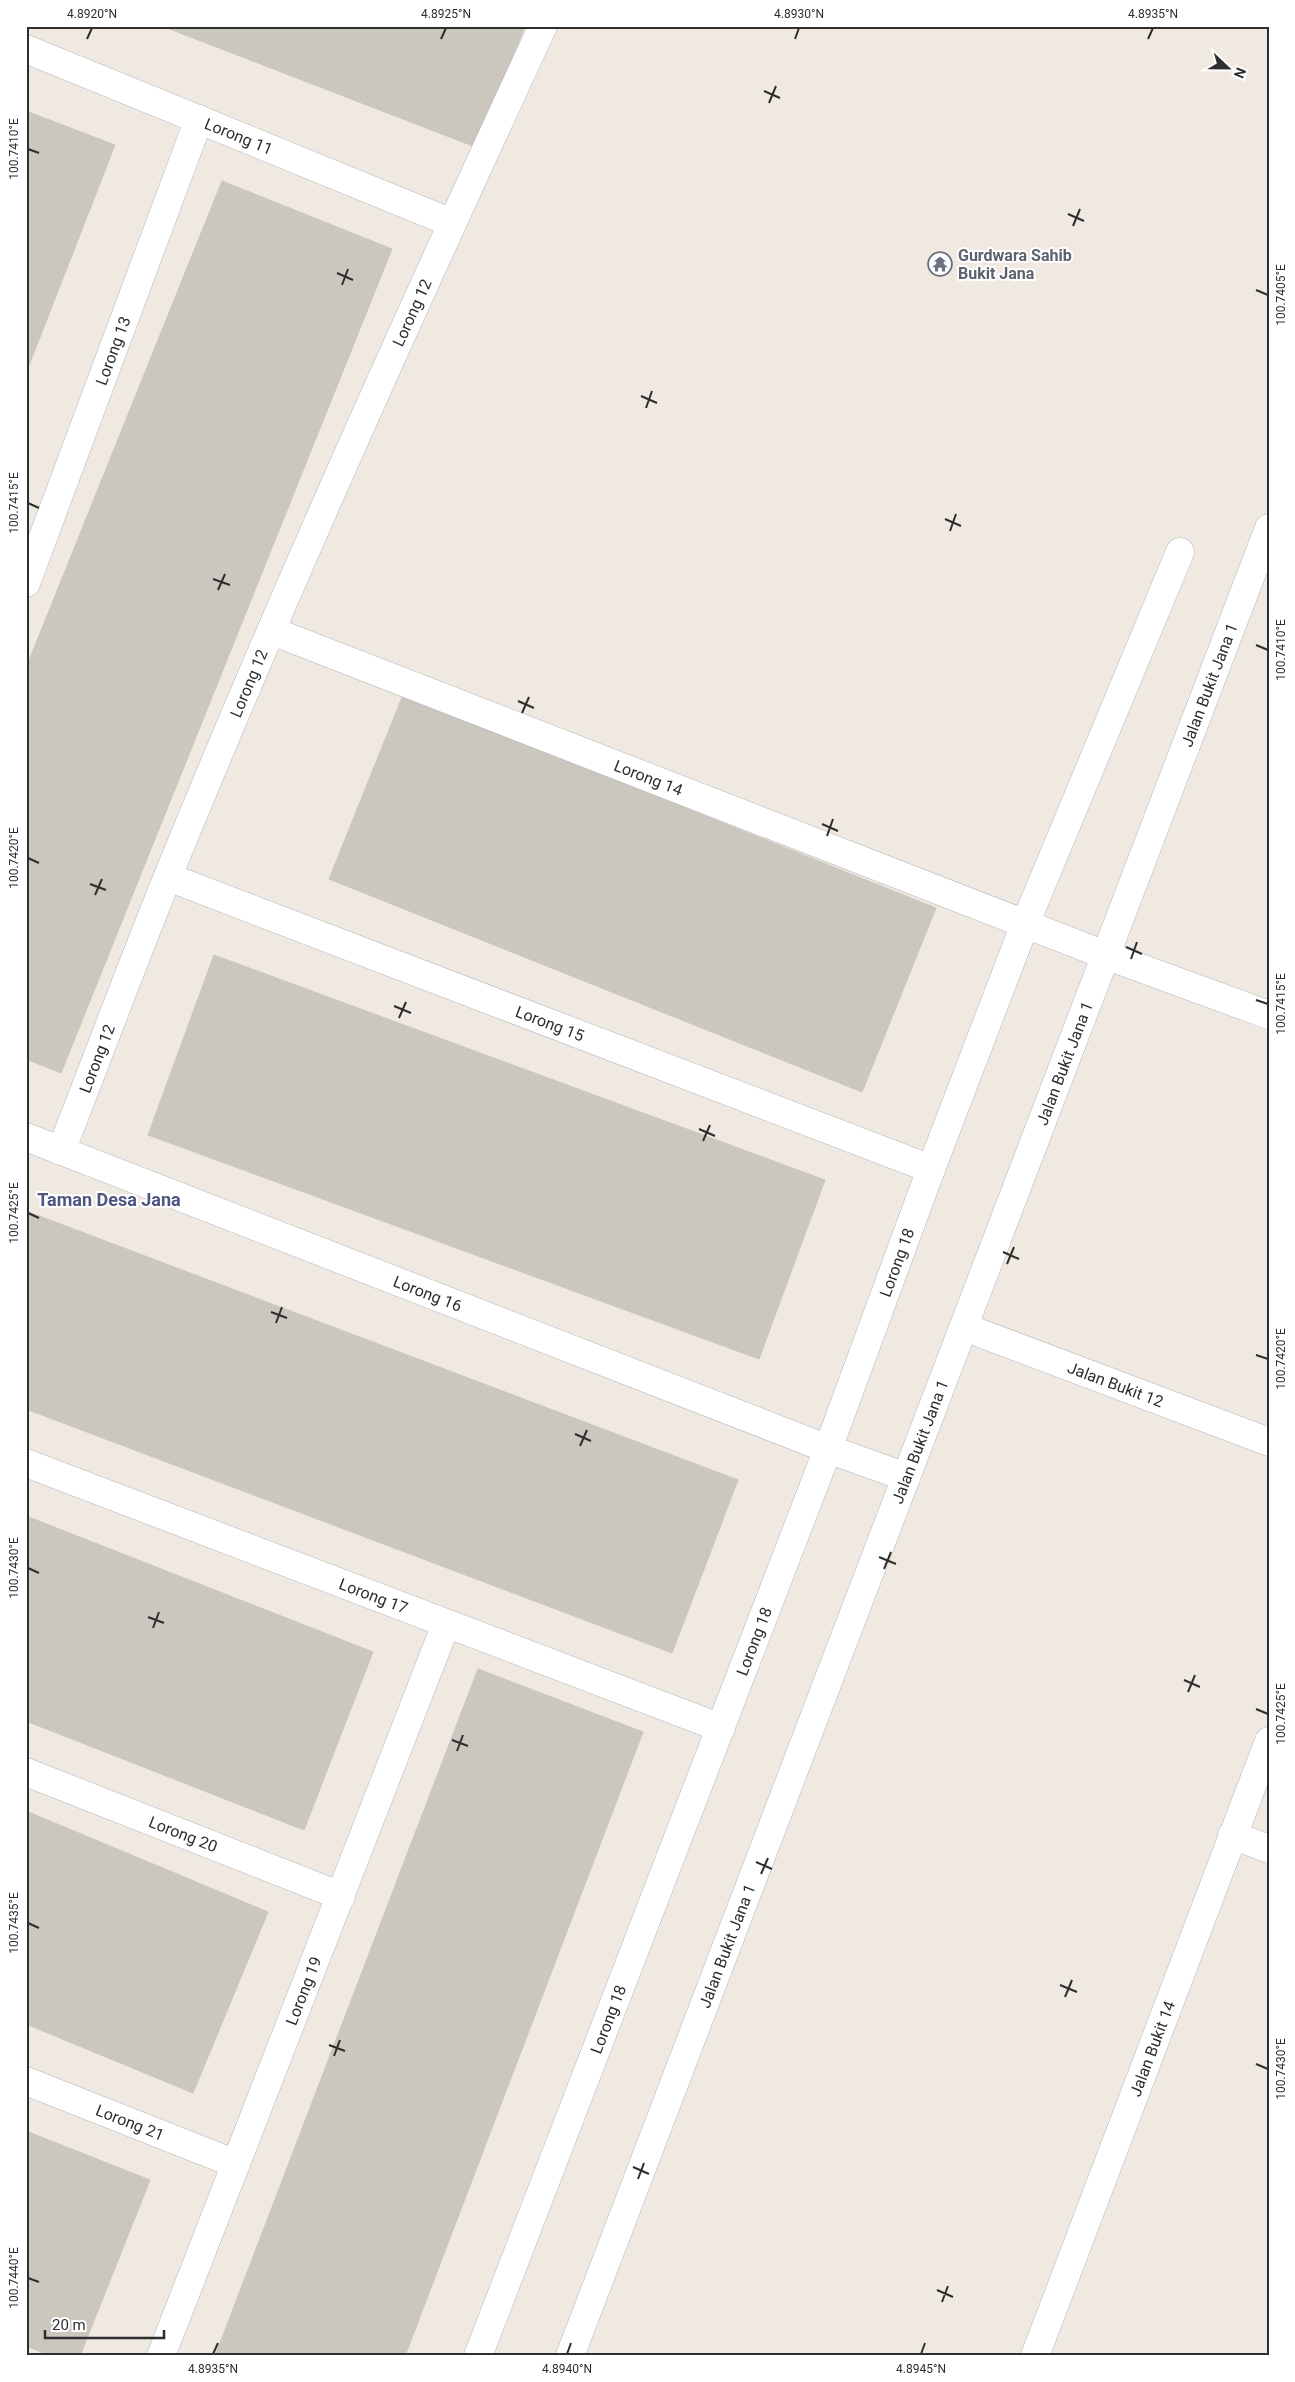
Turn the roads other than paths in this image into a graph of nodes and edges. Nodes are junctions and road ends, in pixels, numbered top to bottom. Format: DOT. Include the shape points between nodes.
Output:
graph roads {
  1 [pos="543,26"];
  2 [pos="26,49"];
  3 [pos="199,118"];
  4 [pos="452,224"];
  5 [pos="1269,528"];
  6 [pos="1180,552"];
  7 [pos="26,583"];
  8 [pos="272,631"];
  9 [pos="168,876"];
  10 [pos="1025,924"];
  11 [pos="1105,955"];
  12 [pos="1269,1015"];
  13 [pos="26,1138"];
  14 [pos="61,1151"];
  15 [pos="931,1169"];
  16 [pos="964,1327"];
  17 [pos="1269,1442"];
  18 [pos="828,1449"];
  19 [pos="26,1463"];
  20 [pos="906,1477"];
  21 [pos="446,1624"];
  22 [pos="721,1728"];
  23 [pos="1269,1741"];
  24 [pos="26,1772"];
  25 [pos="1232,1835"];
  26 [pos="1269,1849"];
  27 [pos="341,1896"];
  28 [pos="26,2081"];
  29 [pos="236,2164"];
  30 [pos="161,2356"];
  31 [pos="478,2356"];
  32 [pos="570,2356"];
  33 [pos="1035,2356"];
  1 -- 4 [label="street, Lorong 12"];
  2 -- 3 [label="street, Lorong 11"];
  3 -- 4 [label="street, Lorong 11"];
  3 -- 7 [label="street, Lorong 13"];
  4 -- 8 [label="street, Lorong 12"];
  5 -- 11 [label="street, Jalan Bukit Jana 1"];
  6 -- 10 [label="street, Lorong 18"];
  8 -- 9 [label="street, Lorong 12"];
  8 -- 10 [label="street, Lorong 14"];
  9 -- 14 [label="street, Lorong 12"];
  9 -- 15 [label="street, Lorong 15"];
  10 -- 11 [label="street, Lorong 14"];
  10 -- 15 [label="street, Lorong 18"];
  11 -- 12 [label="street, Lorong 14"];
  11 -- 16 [label="street, Jalan Bukit Jana 1"];
  13 -- 14 [label="street, Lorong 16"];
  14 -- 18 [label="street, Lorong 16"];
  15 -- 18 [label="street, Lorong 18"];
  16 -- 17 [label="street, Jalan Bukit 12"];
  16 -- 20 [label="street, Jalan Bukit Jana 1"];
  18 -- 20 [label="street, Lorong 16"];
  18 -- 22 [label="street, Lorong 18"];
  19 -- 21 [label="street, Lorong 17"];
  20 -- 32 [label="street, Jalan Bukit Jana 1"];
  21 -- 22 [label="street, Lorong 17"];
  21 -- 27 [label="street, Lorong 19"];
  22 -- 31 [label="street, Lorong 18"];
  23 -- 25 [label="street, Jalan Bukit 14"];
  24 -- 27 [label="street, Lorong 20"];
  25 -- 26 [label="street"];
  25 -- 33 [label="street, Jalan Bukit 14"];
  27 -- 29 [label="street, Lorong 19"];
  28 -- 29 [label="street, Lorong 21"];
  29 -- 30 [label="street, Lorong 19"];
}
